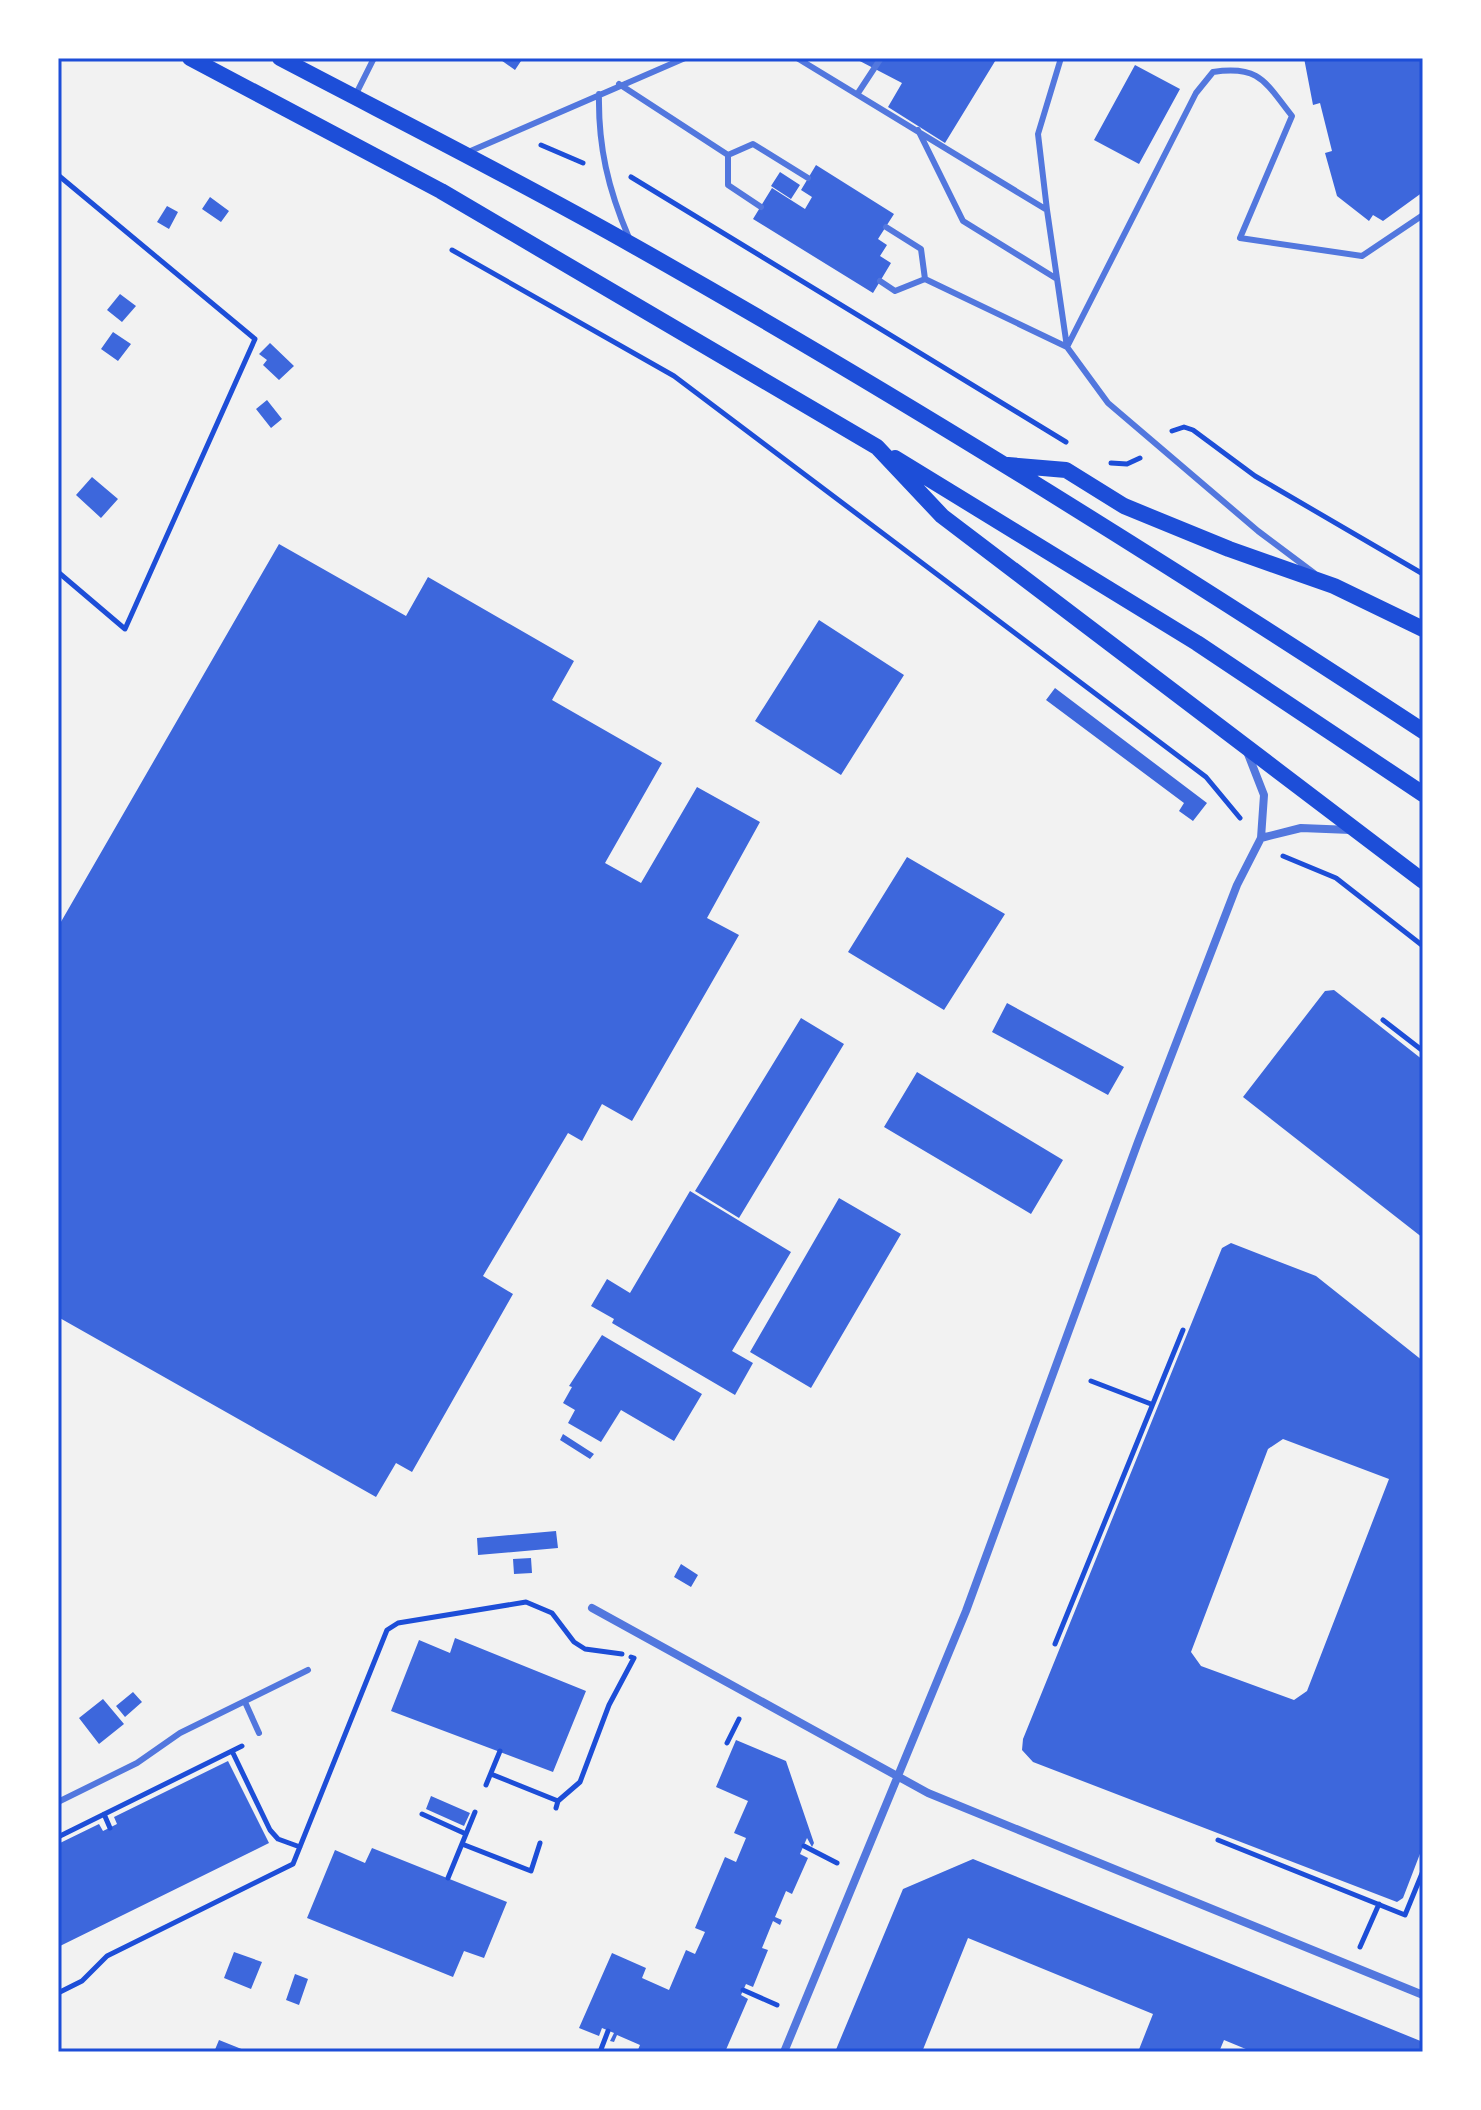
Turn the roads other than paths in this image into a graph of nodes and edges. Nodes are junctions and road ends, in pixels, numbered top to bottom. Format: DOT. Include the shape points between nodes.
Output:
graph roads {
  1 [pos="190,58"];
  2 [pos="280,58"];
  3 [pos="374,58"];
  4 [pos="685,58"];
  5 [pos="797,58"];
  6 [pos="881,58"];
  7 [pos="1061,58"];
  8 [pos="619,84"];
  9 [pos="858,93"];
  10 [pos="599,94"];
  11 [pos="355,97"];
  12 [pos="918,129"];
  13 [pos="463,154"];
  14 [pos="728,155"];
  15 [pos="808,178"];
  16 [pos="761,207"];
  17 [pos="1047,210"];
  18 [pos="1423,215"];
  19 [pos="886,227"];
  20 [pos="632,245"];
  21 [pos="925,279"];
  22 [pos="1057,279"];
  23 [pos="880,281"];
  24 [pos="1067,347"];
  25 [pos="877,447"];
  26 [pos="1002,464"];
  27 [pos="1334,586"];
  28 [pos="1423,629"];
  29 [pos="1423,731"];
  30 [pos="1236,737"];
  31 [pos="1423,794"];
  32 [pos="1362,834"];
  33 [pos="1261,838"];
  34 [pos="1423,881"];
  35 [pos="592,1608"];
  36 [pos="308,1670"];
  37 [pos="245,1702"];
  38 [pos="259,1733"];
  39 [pos="899,1778"];
  40 [pos="58,1802"];
  41 [pos="1423,1995"];
  42 [pos="784,2052"];
  1 -- 25 [label="main road" via="455,199"];
  2 -- 11 [label="main road"];
  3 -- 11 [label="lane"];
  4 -- 8 [label="lane"];
  5 -- 9 [label="lane"];
  6 -- 9 [label="lane"];
  7 -- 17 [label="lane" via="1038,134"];
  8 -- 10 [label="lane"];
  8 -- 14 [label="lane"];
  9 -- 12 [label="lane"];
  10 -- 13 [label="lane"];
  10 -- 20 [label="lane" via="604,167"];
  11 -- 13 [label="main road"];
  12 -- 17 [label="lane"];
  12 -- 22 [label="lane" via="963,221"];
  13 -- 20 [label="main road"];
  14 -- 15 [label="lane" via="753,144"];
  14 -- 16 [label="lane" via="728,185"];
  17 -- 22 [label="lane"];
  18 -- 24 [label="lane" via="1362,256 1240,238 1292,116 1266,82 1240,68 1213,72 1196,93"];
  19 -- 21 [label="lane" via="921,249"];
  20 -- 26 [label="main road"];
  21 -- 23 [label="lane" via="895,291"];
  21 -- 24 [label="lane"];
  22 -- 24 [label="lane"];
  24 -- 27 [label="lane" via="1108,403 1258,531"];
  25 -- 30 [label="main road" via="942,516"];
  25 -- 31 [label="main road" via="1280,696"];
  26 -- 27 [label="main road" via="1066,470 1124,506"];
  26 -- 29 [label="main road"];
  27 -- 28 [label="main road"];
  30 -- 32 [label="main road"];
  30 -- 33 [label="street" via="1262,783"];
  32 -- 33 [label="street" via="1316,826"];
  32 -- 34 [label="main road"];
  33 -- 39 [label="street" via="1237,885"];
  35 -- 39 [label="street"];
  36 -- 37 [label="lane"];
  37 -- 38 [label="lane"];
  37 -- 40 [label="lane"];
  39 -- 41 [label="street"];
  39 -- 42 [label="street"];
}
